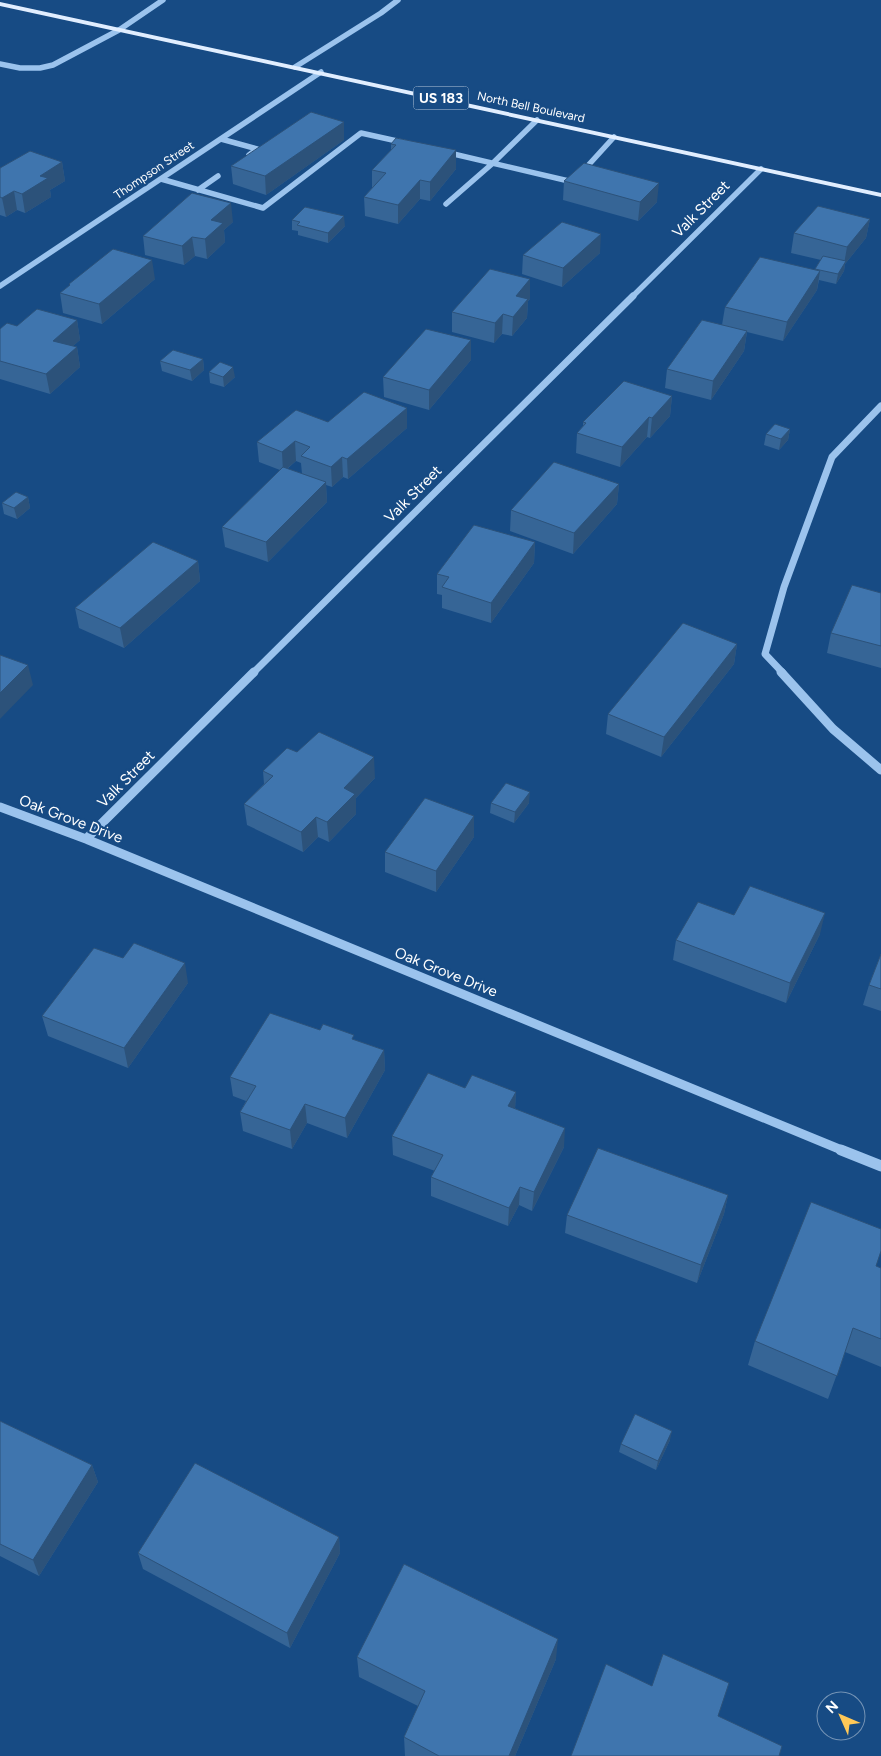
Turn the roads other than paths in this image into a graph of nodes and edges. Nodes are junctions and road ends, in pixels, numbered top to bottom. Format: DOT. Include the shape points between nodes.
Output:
graph roads {
  1 [pos="163,0"];
  2 [pos="398,0"];
  3 [pos="0,4"];
  4 [pos="119,30"];
  5 [pos="0,64"];
  6 [pos="295,67"];
  7 [pos="321,72"];
  8 [pos="536,120"];
  9 [pos="614,137"];
  10 [pos="221,139"];
  11 [pos="408,144"];
  12 [pos="436,150"];
  13 [pos="243,160"];
  14 [pos="493,163"];
  15 [pos="761,169"];
  16 [pos="218,176"];
  17 [pos="161,179"];
  18 [pos="198,190"];
  19 [pos="881,195"];
  20 [pos="446,204"];
  21 [pos="0,286"];
  22 [pos="881,406"];
  23 [pos="881,770"];
  24 [pos="0,807"];
  25 [pos="86,838"];
  26 [pos="881,1166"];
  1 -- 4 [label="street"];
  2 -- 6 [label="lane"];
  3 -- 4 [label="main road, North Bell Boulevard / US 183"];
  4 -- 5 [label="street" via="53,65 20,68"];
  4 -- 6 [label="main road, North Bell Boulevard / US 183"];
  6 -- 7 [label="main road, North Bell Boulevard / US 183"];
  7 -- 8 [label="main road, North Bell Boulevard / US 183"];
  7 -- 10 [label="street, Thompson Street"];
  8 -- 9 [label="main road, North Bell Boulevard / US 183"];
  8 -- 14 [label="street"];
  9 -- 14 [label="street" via="573,182"];
  9 -- 15 [label="main road, North Bell Boulevard / US 183"];
  10 -- 13 [label="street" via="257,149"];
  10 -- 17 [label="street, Thompson Street"];
  11 -- 18 [label="street" via="361,133 263,208"];
  12 -- 14 [label="street"];
  14 -- 20 [label="street"];
  15 -- 19 [label="main road, North Bell Boulevard / US 183"];
  15 -- 25 [label="street, Valk Street"];
  16 -- 18 [label="street"];
  17 -- 18 [label="street"];
  17 -- 21 [label="street, Thompson Street"];
  22 -- 23 [label="street" via="832,457 784,587 765,654 832,729"];
  24 -- 25 [label="street, Oak Grove Drive"];
  25 -- 26 [label="street, Oak Grove Drive"];
}
